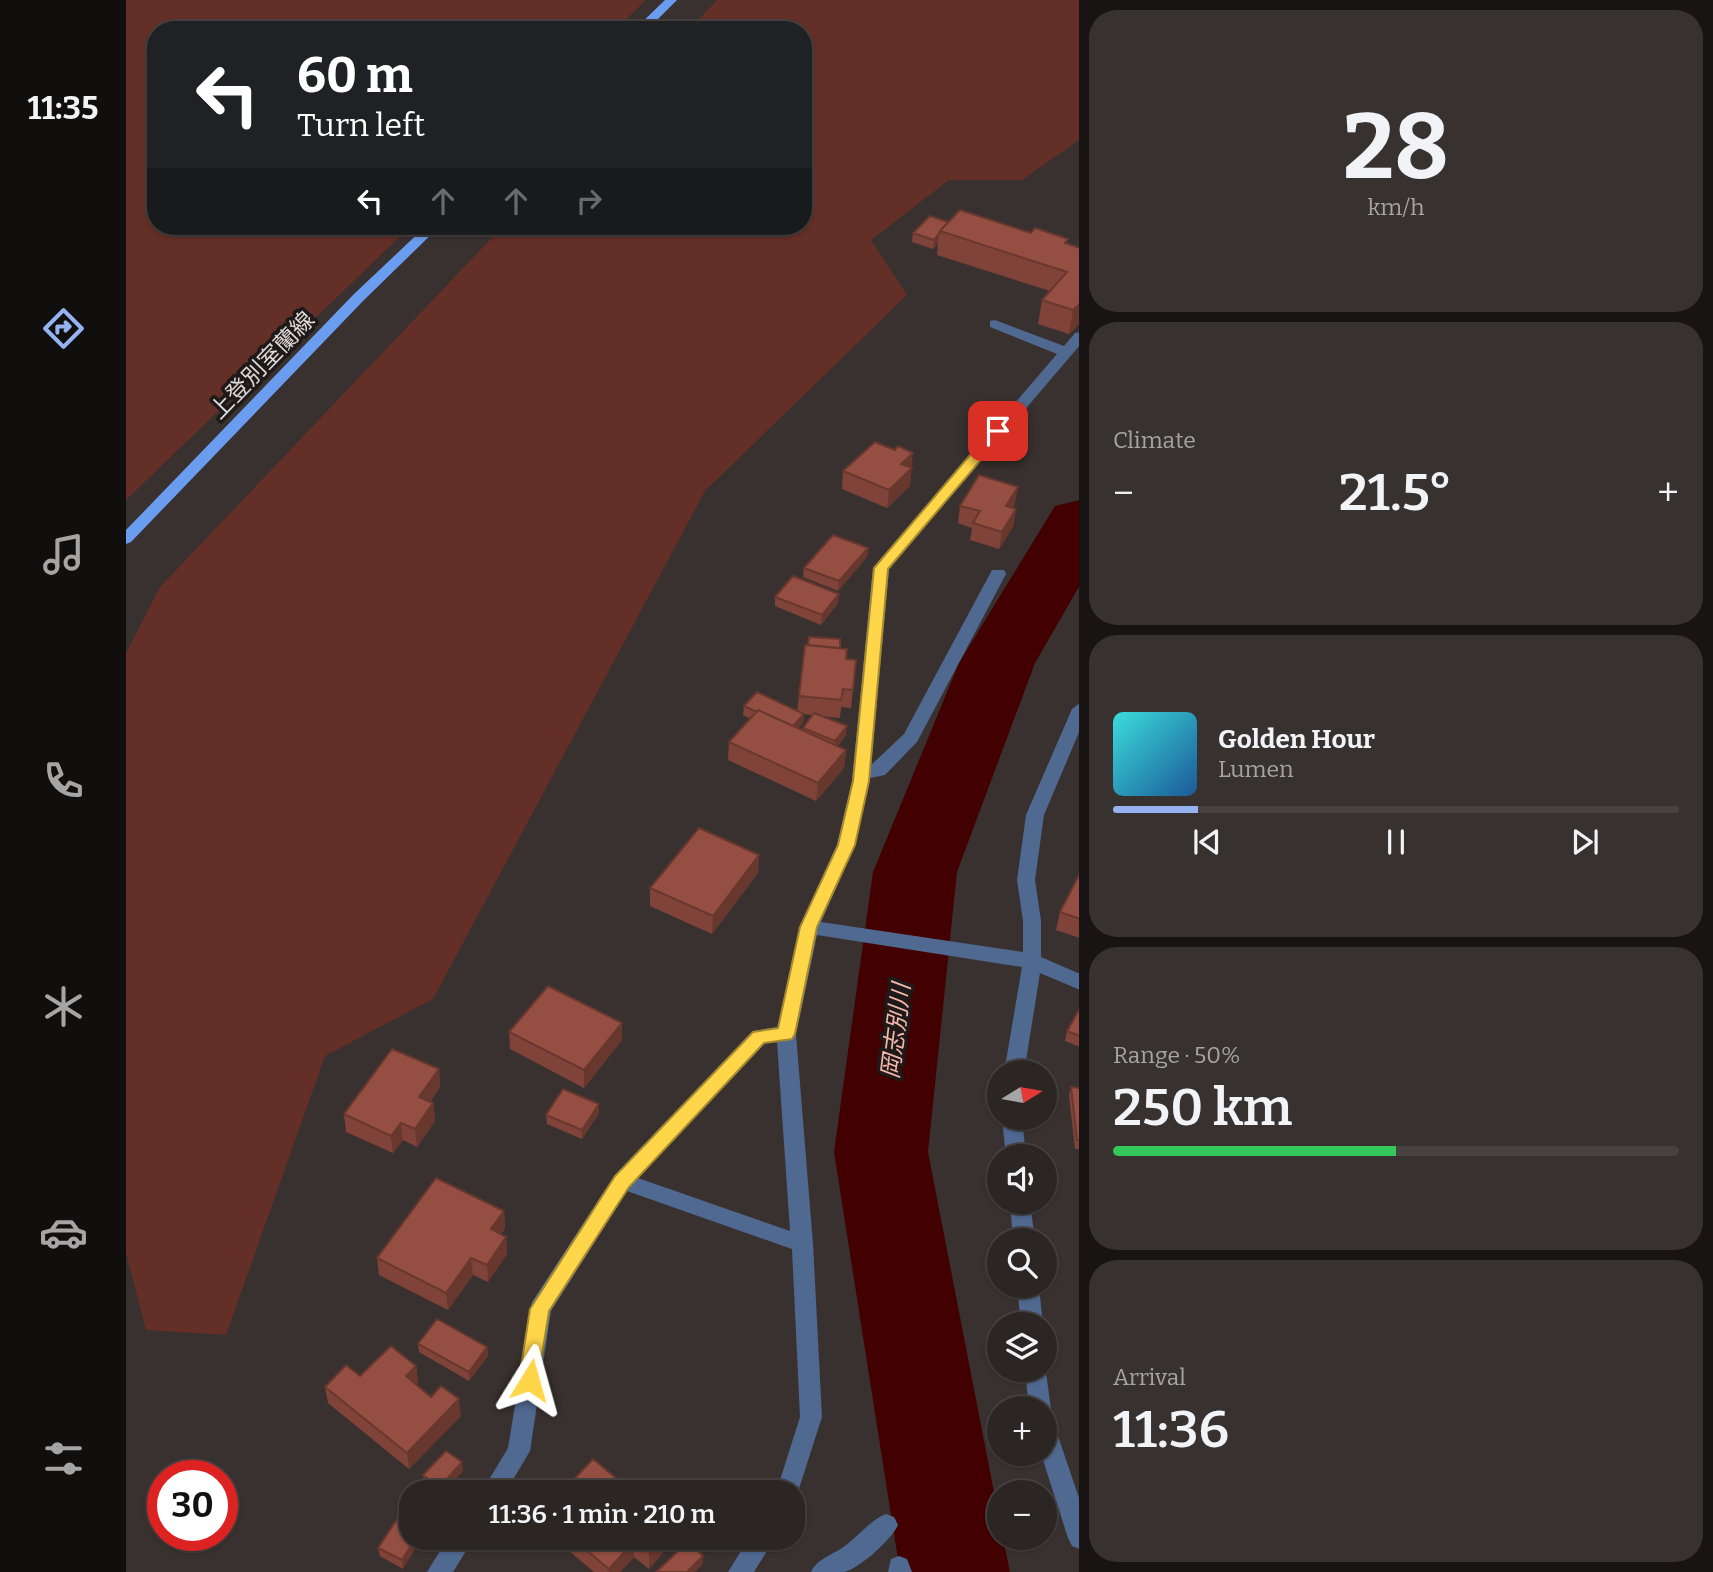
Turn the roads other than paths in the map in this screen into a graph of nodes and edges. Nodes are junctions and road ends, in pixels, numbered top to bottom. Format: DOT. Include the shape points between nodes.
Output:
graph roads {
  1 [pos="671,0"];
  2 [pos="649,21"];
  3 [pos="424,235"];
  4 [pos="995,324"];
  5 [pos="1079,337"];
  6 [pos="1065,352"];
  7 [pos="126,539"];
  8 [pos="998,574"];
  9 [pos="1079,711"];
  10 [pos="862,772"];
  11 [pos="808,927"];
  12 [pos="1032,961"];
  13 [pos="1079,983"];
  14 [pos="786,1034"];
  15 [pos="1016,1060"];
  16 [pos="622,1181"];
  17 [pos="802,1244"];
  18 [pos="1057,1466"];
  19 [pos="500,1480"];
  20 [pos="792,1480"];
  21 [pos="887,1525"];
  22 [pos="1079,1535"];
  23 [pos="454,1550"];
  24 [pos="755,1550"];
  25 [pos="439,1572"];
  26 [pos="740,1572"];
  27 [pos="823,1572"];
  1 -- 2 [label="main road"];
  3 -- 7 [label="main road, 上登別室蘭線"];
  4 -- 6 [label="street"];
  5 -- 6 [label="street"];
  6 -- 10 [label="street" via="881,568"];
  8 -- 10 [label="street" via="911,737 878,771"];
  9 -- 12 [label="street" via="1035,815 1026,880"];
  10 -- 11 [label="street" via="846,845"];
  11 -- 12 [label="street"];
  11 -- 14 [label="street"];
  12 -- 13 [label="street"];
  12 -- 15 [label="street"];
  14 -- 16 [label="street" via="760,1037"];
  14 -- 17 [label="street"];
  16 -- 17 [label="street"];
  16 -- 19 [label="street" via="540,1309 519,1451"];
  17 -- 20 [label="street" via="811,1416"];
  18 -- 22 [label="street"];
  21 -- 27 [label="street" via="855,1554"];
  23 -- 25 [label="street"];
  24 -- 26 [label="street"];
}
